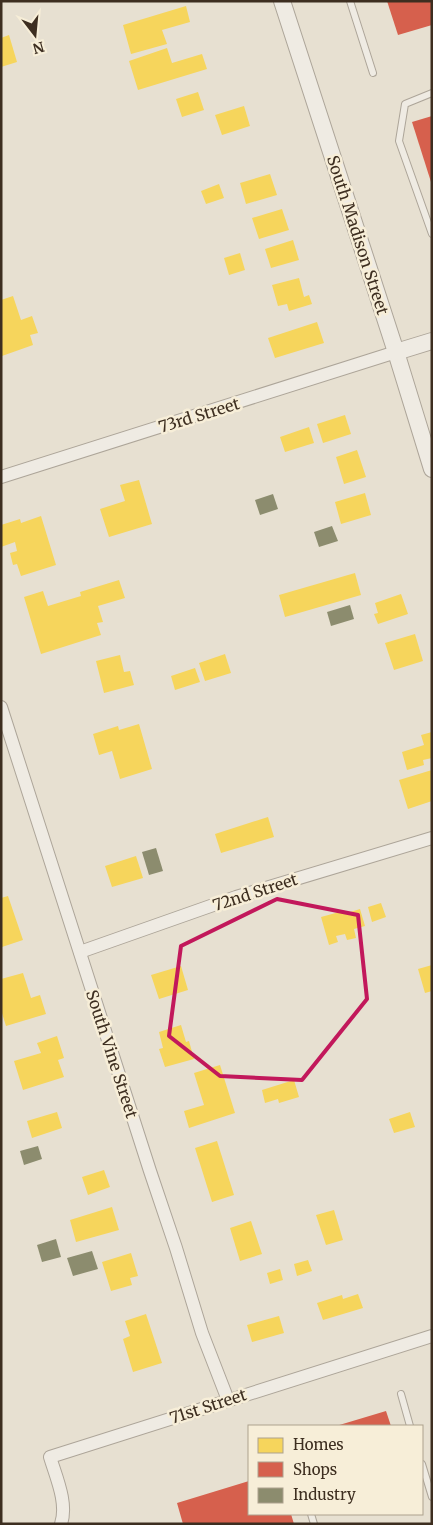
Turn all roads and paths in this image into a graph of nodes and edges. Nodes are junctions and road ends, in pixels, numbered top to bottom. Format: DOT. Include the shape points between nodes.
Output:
graph roads {
  1 [pos="282,1"];
  2 [pos="350,1"];
  3 [pos="373,73"];
  4 [pos="432,94"];
  5 [pos="432,234"];
  6 [pos="432,341"];
  7 [pos="396,352"];
  8 [pos="432,469"];
  9 [pos="1,477"];
  10 [pos="1,707"];
  11 [pos="432,838"];
  12 [pos="80,952"];
  13 [pos="432,1336"];
  14 [pos="401,1394"];
  15 [pos="228,1400"];
  16 [pos="410,1425"];
  17 [pos="423,1467"];
  18 [pos="432,1497"];
  19 [pos="61,1524"];
  1 -- 7 [label="street, South Madison Street"];
  2 -- 3 [label="lane"];
  4 -- 5 [label="lane" via="405,104 398,141"];
  6 -- 7 [label="street"];
  7 -- 8 [label="street, South Madison Street"];
  7 -- 9 [label="street, 73rd Street"];
  10 -- 12 [label="street, South Vine Street"];
  11 -- 12 [label="street, 72nd Street" via="236,897"];
  12 -- 15 [label="street, South Vine Street" via="202,1333"];
  13 -- 15 [label="street, 71st Street"];
  14 -- 16 [label="lane"];
  15 -- 19 [label="street, 71st Street" via="50,1458 62,1498"];
  17 -- 18 [label="lane"];
}
